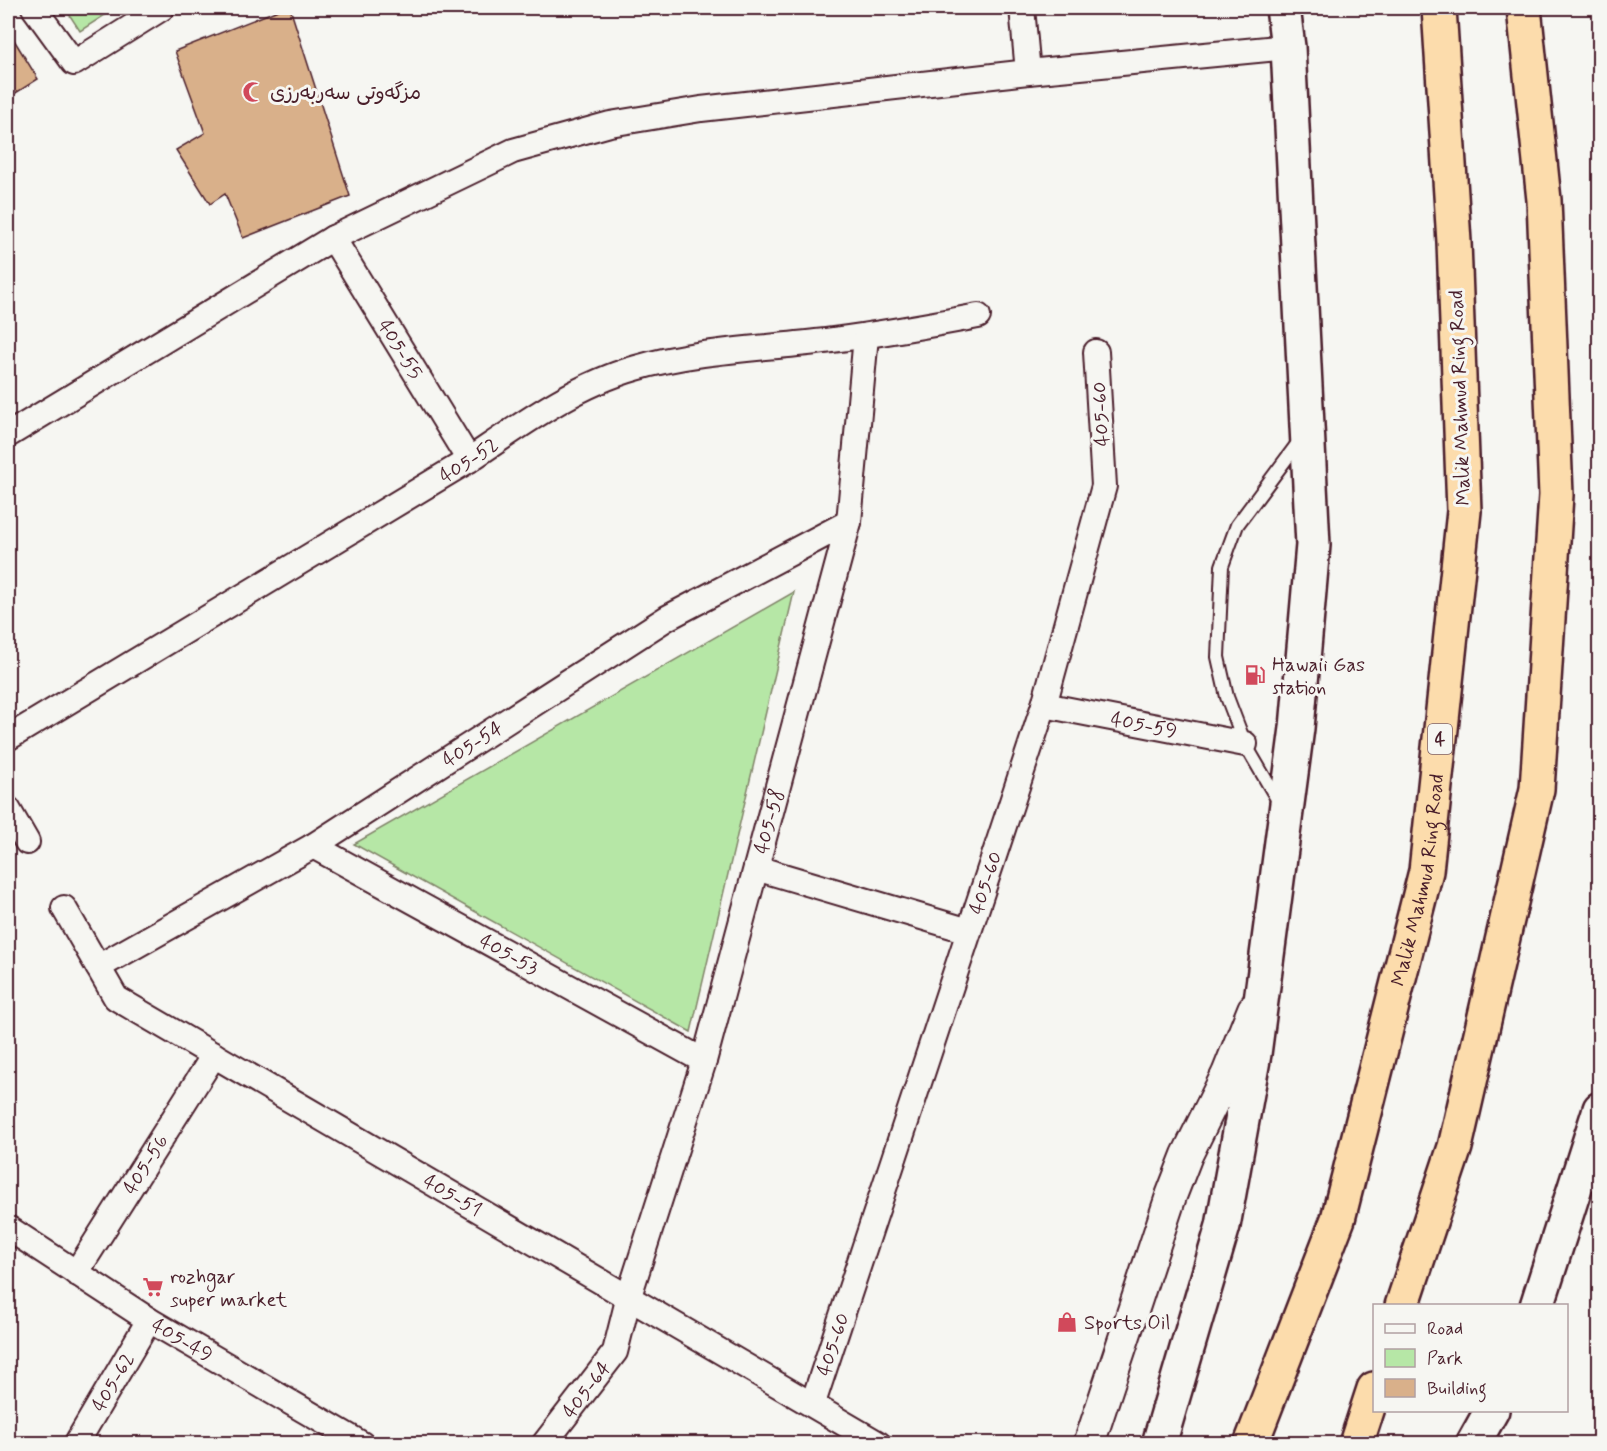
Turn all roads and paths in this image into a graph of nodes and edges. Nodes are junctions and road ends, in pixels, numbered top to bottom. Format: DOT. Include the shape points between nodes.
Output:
graph roads {
  1 [pos="34,8"];
  2 [pos="162,8"];
  3 [pos="1022,8"];
  4 [pos="1283,8"];
  5 [pos="1439,8"];
  6 [pos="1524,8"];
  7 [pos="1288,47"];
  8 [pos="1028,72"];
  9 [pos="333,238"];
  10 [pos="978,316"];
  11 [pos="866,336"];
  12 [pos="1096,352"];
  13 [pos="1307,430"];
  14 [pos="8,435"];
  15 [pos="468,460"];
  16 [pos="849,522"];
  17 [pos="1044,705"];
  18 [pos="8,738"];
  19 [pos="1245,744"];
  20 [pos="8,809"];
  21 [pos="1286,815"];
  22 [pos="27,842"];
  23 [pos="314,846"];
  24 [pos="756,868"];
  25 [pos="64,908"];
  26 [pos="969,931"];
  27 [pos="98,967"];
  28 [pos="1262,987"];
  29 [pos="214,1055"];
  30 [pos="704,1061"];
  31 [pos="1599,1109"];
  32 [pos="1586,1186"];
  33 [pos="8,1228"];
  34 [pos="76,1273"];
  35 [pos="629,1296"];
  36 [pos="1402,1304"];
  37 [pos="1537,1304"];
  38 [pos="149,1320"];
  39 [pos="1373,1392"];
  40 [pos="813,1403"];
  41 [pos="1491,1412"];
  42 [pos="1500,1412"];
  43 [pos="76,1443"];
  44 [pos="362,1443"];
  45 [pos="544,1443"];
  46 [pos="879,1443"];
  47 [pos="1089,1443"];
  48 [pos="1159,1443"];
  49 [pos="1251,1443"];
  50 [pos="1356,1443"];
  51 [pos="1473,1443"];
  52 [pos="1489,1443"];
  1 -- 2 [label="street" via="74,63"];
  3 -- 8 [label="street"];
  4 -- 7 [label="main road"];
  5 -- 49 [label="highway, Malik Mahmud Ring Road / 4" via="1454,242 1464,511 1426,871 1338,1219"];
  6 -- 36 [label="highway" via="1545,200 1556,495 1537,789 1455,1147"];
  7 -- 8 [label="street"];
  7 -- 13 [label="main road"];
  8 -- 9 [label="street" via="701,109 610,124 513,151"];
  9 -- 14 [label="street"];
  9 -- 15 [label="street, 405-55"];
  10 -- 11 [label="street, 405-52"];
  11 -- 15 [label="street, 405-52" via="679,357 634,368 584,389"];
  11 -- 16 [label="street, 405-58"];
  12 -- 17 [label="street, 405-60" via="1104,486"];
  13 -- 19 [label="lane" via="1237,525 1222,566 1218,657 1227,697"];
  13 -- 21 [label="main road" via="1312,545"];
  15 -- 18 [label="street, 405-52"];
  16 -- 23 [label="street, 405-54" via="667,618"];
  16 -- 24 [label="street, 405-58"];
  17 -- 19 [label="street, 405-59"];
  17 -- 26 [label="street, 405-60"];
  19 -- 21 [label="lane"];
  20 -- 22 [label="street"];
  21 -- 28 [label="main road"];
  23 -- 27 [label="street, 405-54"];
  23 -- 30 [label="street, 405-53"];
  24 -- 26 [label="street"];
  24 -- 30 [label="street, 405-58"];
  25 -- 27 [label="street, 405-51"];
  26 -- 40 [label="street, 405-60"];
  27 -- 29 [label="street, 405-51" via="116,998"];
  28 -- 47 [label="street" via="1171,1196"];
  28 -- 48 [label="main road" via="1223,1226"];
  29 -- 34 [label="street, 405-56"];
  29 -- 35 [label="street, 405-51"];
  30 -- 35 [label="street, 405-58"];
  31 -- 32 [label="main road"];
  32 -- 37 [label="main road"];
  33 -- 34 [label="street, 405-49"];
  34 -- 38 [label="street, 405-49"];
  35 -- 40 [label="street, 405-51"];
  35 -- 45 [label="street, 405-64" via="615,1352"];
  38 -- 43 [label="street, 405-62"];
  38 -- 44 [label="street, 405-49"];
  39 -- 50 [label="highway"];
  40 -- 46 [label="street, 405-51"];
  41 -- 51 [label="main road"];
  42 -- 52 [label="street"];
}
